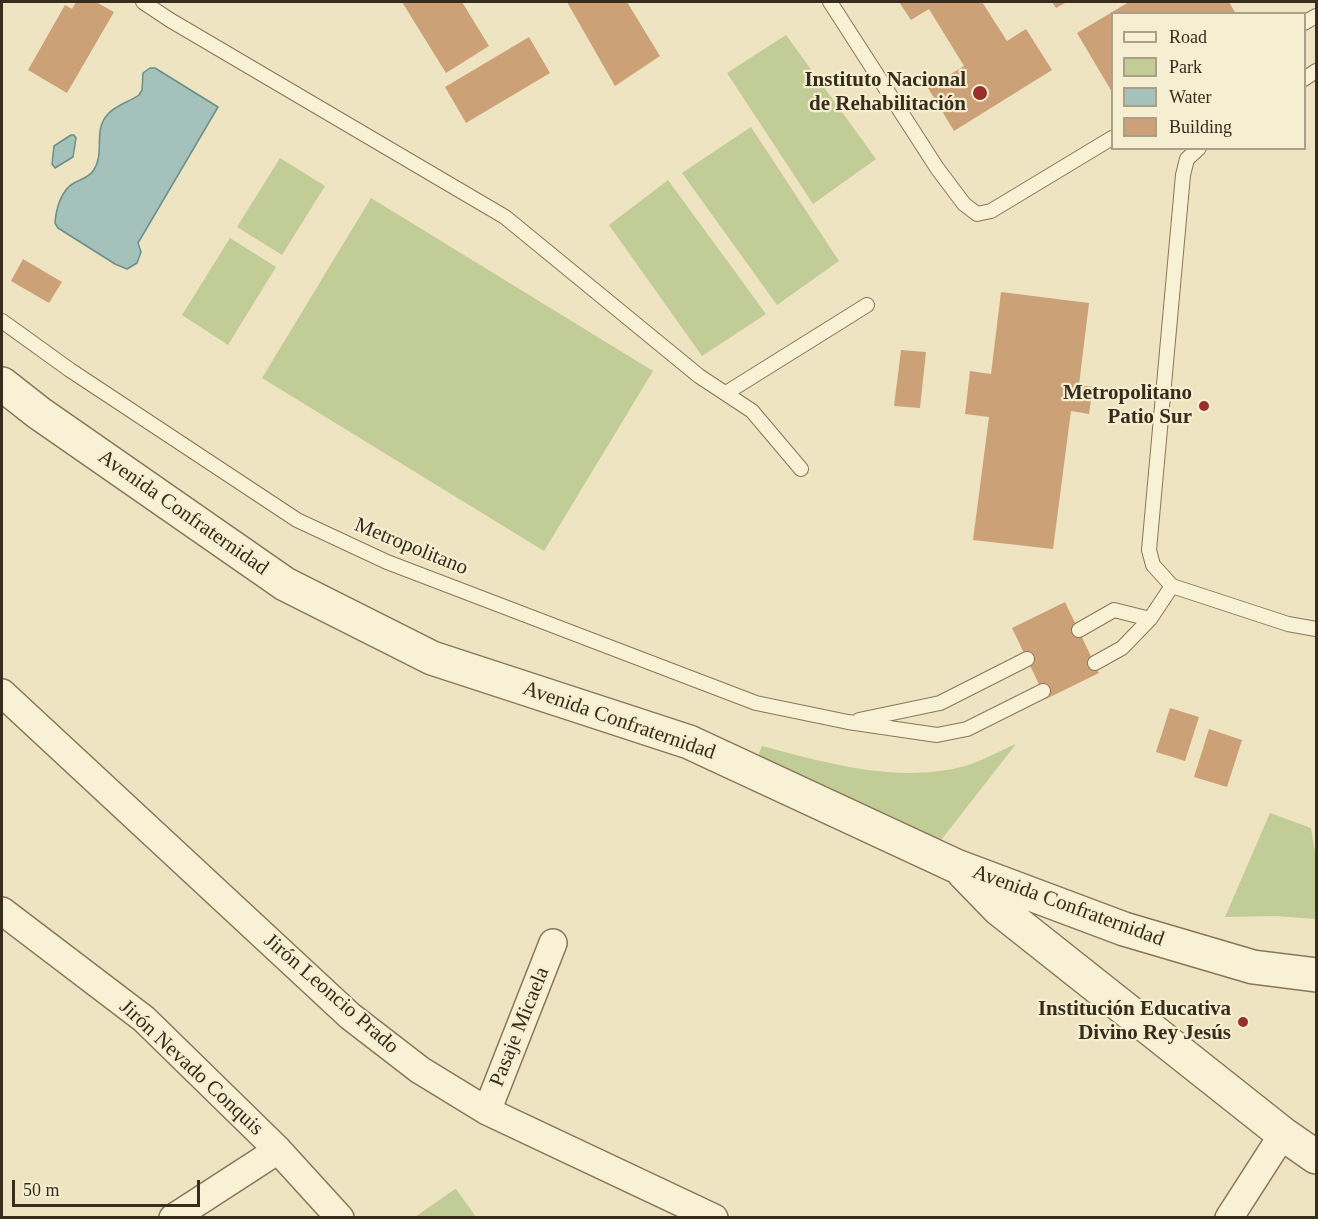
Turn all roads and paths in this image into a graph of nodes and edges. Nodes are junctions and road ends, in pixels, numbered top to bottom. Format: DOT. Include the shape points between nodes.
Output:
graph roads {
  1 [pos="143,2"];
  2 [pos="830,2"];
  3 [pos="1111,139"];
  4 [pos="1197,150"];
  5 [pos="867,305"];
  6 [pos="2,321"];
  7 [pos="2,384"];
  8 [pos="726,393"];
  9 [pos="801,469"];
  10 [pos="1172,586"];
  11 [pos="1150,619"];
  12 [pos="1317,629"];
  13 [pos="1079,630"];
  14 [pos="1027,659"];
  15 [pos="1095,663"];
  16 [pos="1043,692"];
  17 [pos="2,693"];
  18 [pos="848,723"];
  19 [pos="956,866"];
  20 [pos="2,911"];
  21 [pos="553,943"];
  22 [pos="1317,975"];
  23 [pos="487,1111"];
  24 [pos="1284,1134"];
  25 [pos="278,1150"];
  26 [pos="1317,1157"];
  27 [pos="172,1218"];
  28 [pos="340,1218"];
  29 [pos="714,1218"];
  30 [pos="1229,1218"];
  1 -- 8 [label="lane" via="505,217 699,376"];
  2 -- 3 [label="lane" via="937,168 964,204 977,214 991,212"];
  4 -- 10 [label="lane" via="1187,159 1183,175 1149,550 1153,565"];
  5 -- 8 [label="lane"];
  6 -- 18 [label="lane, Metropolitano" via="297,520 387,562 756,703"];
  7 -- 19 [label="street, Avenida Confraternidad" via="285,584 432,658 689,742"];
  8 -- 9 [label="lane" via="752,411"];
  10 -- 11 [label="lane"];
  10 -- 12 [label="lane" via="1288,624"];
  11 -- 13 [label="lane" via="1114,610"];
  11 -- 15 [label="lane" via="1122,648"];
  14 -- 18 [label="lane, Metropolitano" via="940,703"];
  16 -- 18 [label="lane, Metropolitano" via="967,729 937,735"];
  17 -- 23 [label="street, Jirón Leoncio Prado" via="350,1016 420,1070"];
  19 -- 22 [label="street, Avenida Confraternidad" via="1124,929 1253,967"];
  19 -- 24 [label="street" via="999,909"];
  20 -- 25 [label="street, Jirón Nevado Conquis" via="144,1019"];
  21 -- 23 [label="street, Pasaje Micaela"];
  23 -- 29 [label="street, Jirón Leoncio Prado"];
  24 -- 26 [label="street"];
  24 -- 30 [label="street"];
  25 -- 27 [label="street"];
  25 -- 28 [label="street, Jirón Nevado Conquis"];
}
